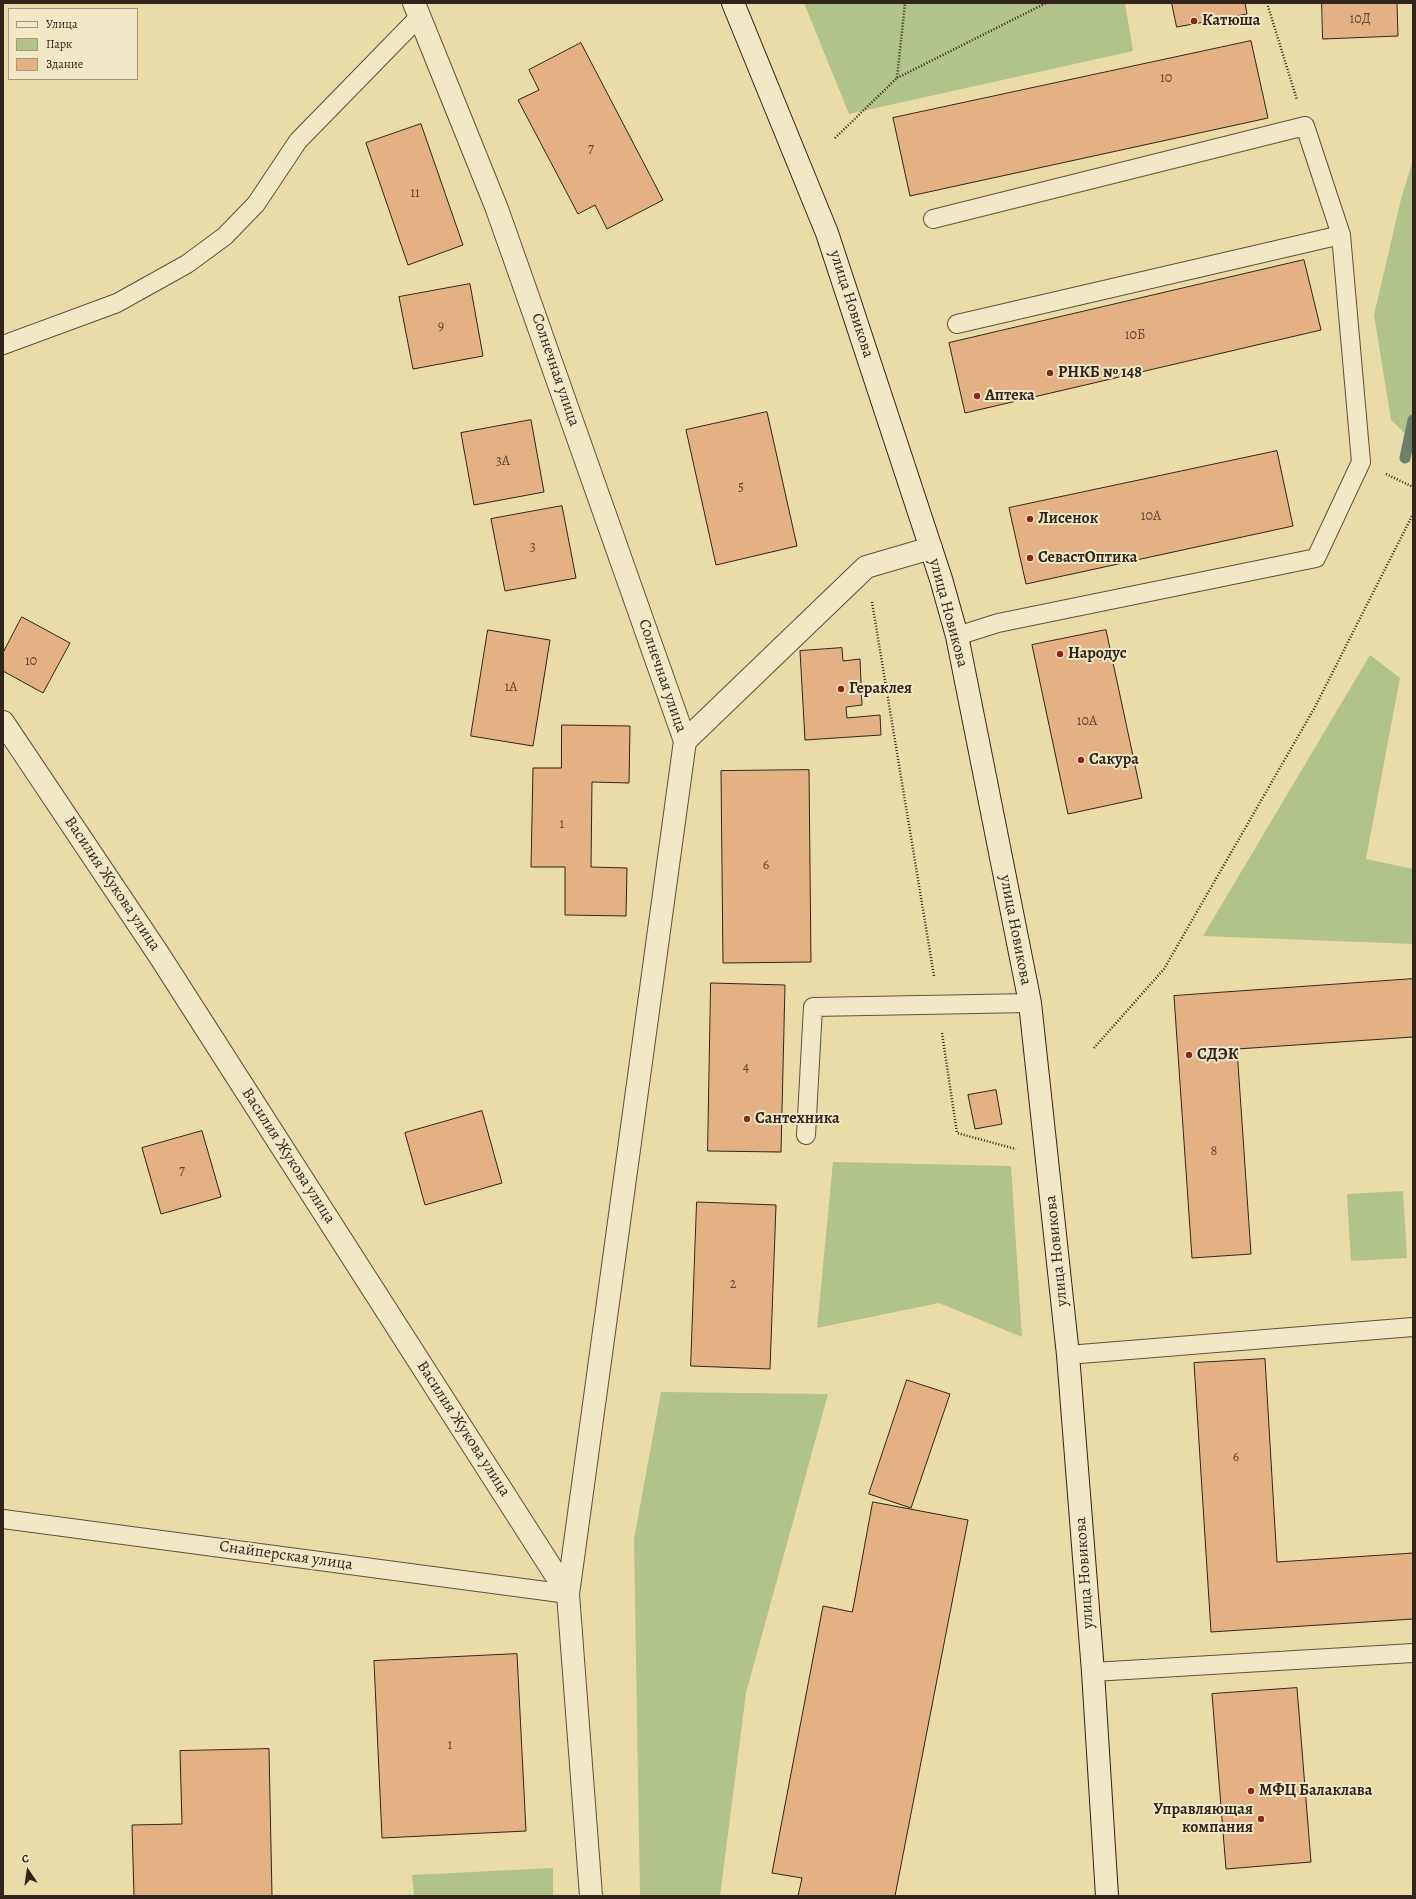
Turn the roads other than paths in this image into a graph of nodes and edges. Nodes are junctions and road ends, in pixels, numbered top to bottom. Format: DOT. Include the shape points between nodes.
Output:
graph roads {
  1 [pos="733,3"];
  2 [pos="417,9"];
  3 [pos="933,219"];
  4 [pos="1341,235"];
  5 [pos="957,324"];
  6 [pos="3,345"];
  7 [pos="931,548"];
  8 [pos="957,636"];
  9 [pos="3,722"];
  10 [pos="685,741"];
  11 [pos="1030,1003"];
  12 [pos="806,1135"];
  13 [pos="1413,1327"];
  14 [pos="1068,1355"];
  15 [pos="3,1519"];
  16 [pos="568,1594"];
  17 [pos="1413,1653"];
  18 [pos="1093,1672"];
  19 [pos="591,1896"];
  20 [pos="1107,1896"];
  1 -- 7 [label="street, улица Новикова" via="827,234"];
  2 -- 6 [label="lane" via="298,141 256,204 225,236 187,264 118,303"];
  2 -- 10 [label="street, Солнечная улица" via="498,208"];
  3 -- 4 [label="lane" via="1305,126"];
  4 -- 5 [label="lane"];
  4 -- 8 [label="lane" via="1361,462 1316,558 998,623"];
  7 -- 8 [label="street, улица Новикова"];
  7 -- 10 [label="street" via="866,567"];
  8 -- 11 [label="street, улица Новикова"];
  9 -- 16 [label="street, Василия Жукова улица" via="159,955"];
  10 -- 16 [label="street"];
  11 -- 12 [label="lane" via="814,1007"];
  11 -- 14 [label="street, улица Новикова"];
  13 -- 14 [label="lane"];
  14 -- 18 [label="street, улица Новикова"];
  15 -- 16 [label="lane, Снайперская улица"];
  16 -- 19 [label="street"];
  17 -- 18 [label="lane"];
  18 -- 20 [label="street, улица Новикова"];
}
